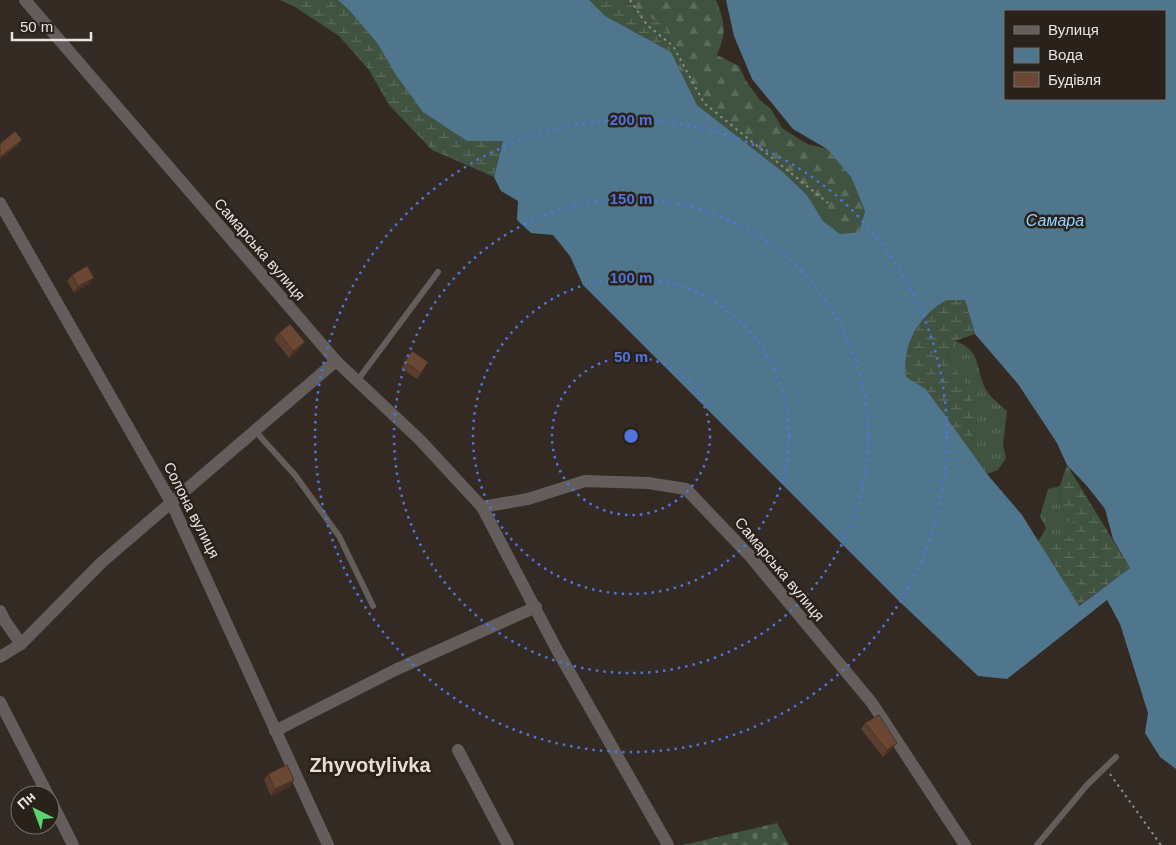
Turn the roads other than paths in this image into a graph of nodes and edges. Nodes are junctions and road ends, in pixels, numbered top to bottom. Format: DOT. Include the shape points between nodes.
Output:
graph roads {
  1 [pos="25,0"];
  2 [pos="0,203"];
  3 [pos="438,272"];
  4 [pos="336,361"];
  5 [pos="357,381"];
  6 [pos="256,432"];
  7 [pos="171,502"];
  8 [pos="482,507"];
  9 [pos="373,606"];
  10 [pos="536,607"];
  11 [pos="0,611"];
  12 [pos="21,644"];
  13 [pos="0,657"];
  14 [pos="0,702"];
  15 [pos="275,731"];
  16 [pos="458,750"];
  17 [pos="1116,757"];
  18 [pos="43,785"];
  19 [pos="60,820"];
  20 [pos="73,845"];
  21 [pos="328,845"];
  22 [pos="508,845"];
  23 [pos="668,845"];
  24 [pos="965,845"];
  25 [pos="1036,845"];
  1 -- 4 [label="street, Самарська вулиця"];
  2 -- 7 [label="street, Солона вулиця"];
  3 -- 5 [label="lane"];
  4 -- 5 [label="street, Самарська вулиця"];
  4 -- 6 [label="street"];
  5 -- 8 [label="street, Самарська вулиця" via="420,440"];
  6 -- 7 [label="street"];
  6 -- 9 [label="lane" via="296,475 339,536"];
  7 -- 12 [label="street" via="102,562"];
  7 -- 15 [label="street, Солона вулиця"];
  8 -- 10 [label="street, Самарська вулиця"];
  8 -- 24 [label="street, Самарська вулиця" via="528,499 585,481 648,483 686,489 749,556 872,703"];
  10 -- 15 [label="street" via="395,670"];
  10 -- 23 [label="street, Самарська вулиця"];
  11 -- 12 [label="street"];
  12 -- 13 [label="street"];
  14 -- 18 [label="street"];
  15 -- 21 [label="street, Солона вулиця"];
  16 -- 22 [label="street"];
  17 -- 25 [label="lane" via="1087,785"];
  19 -- 20 [label="street"];
}
